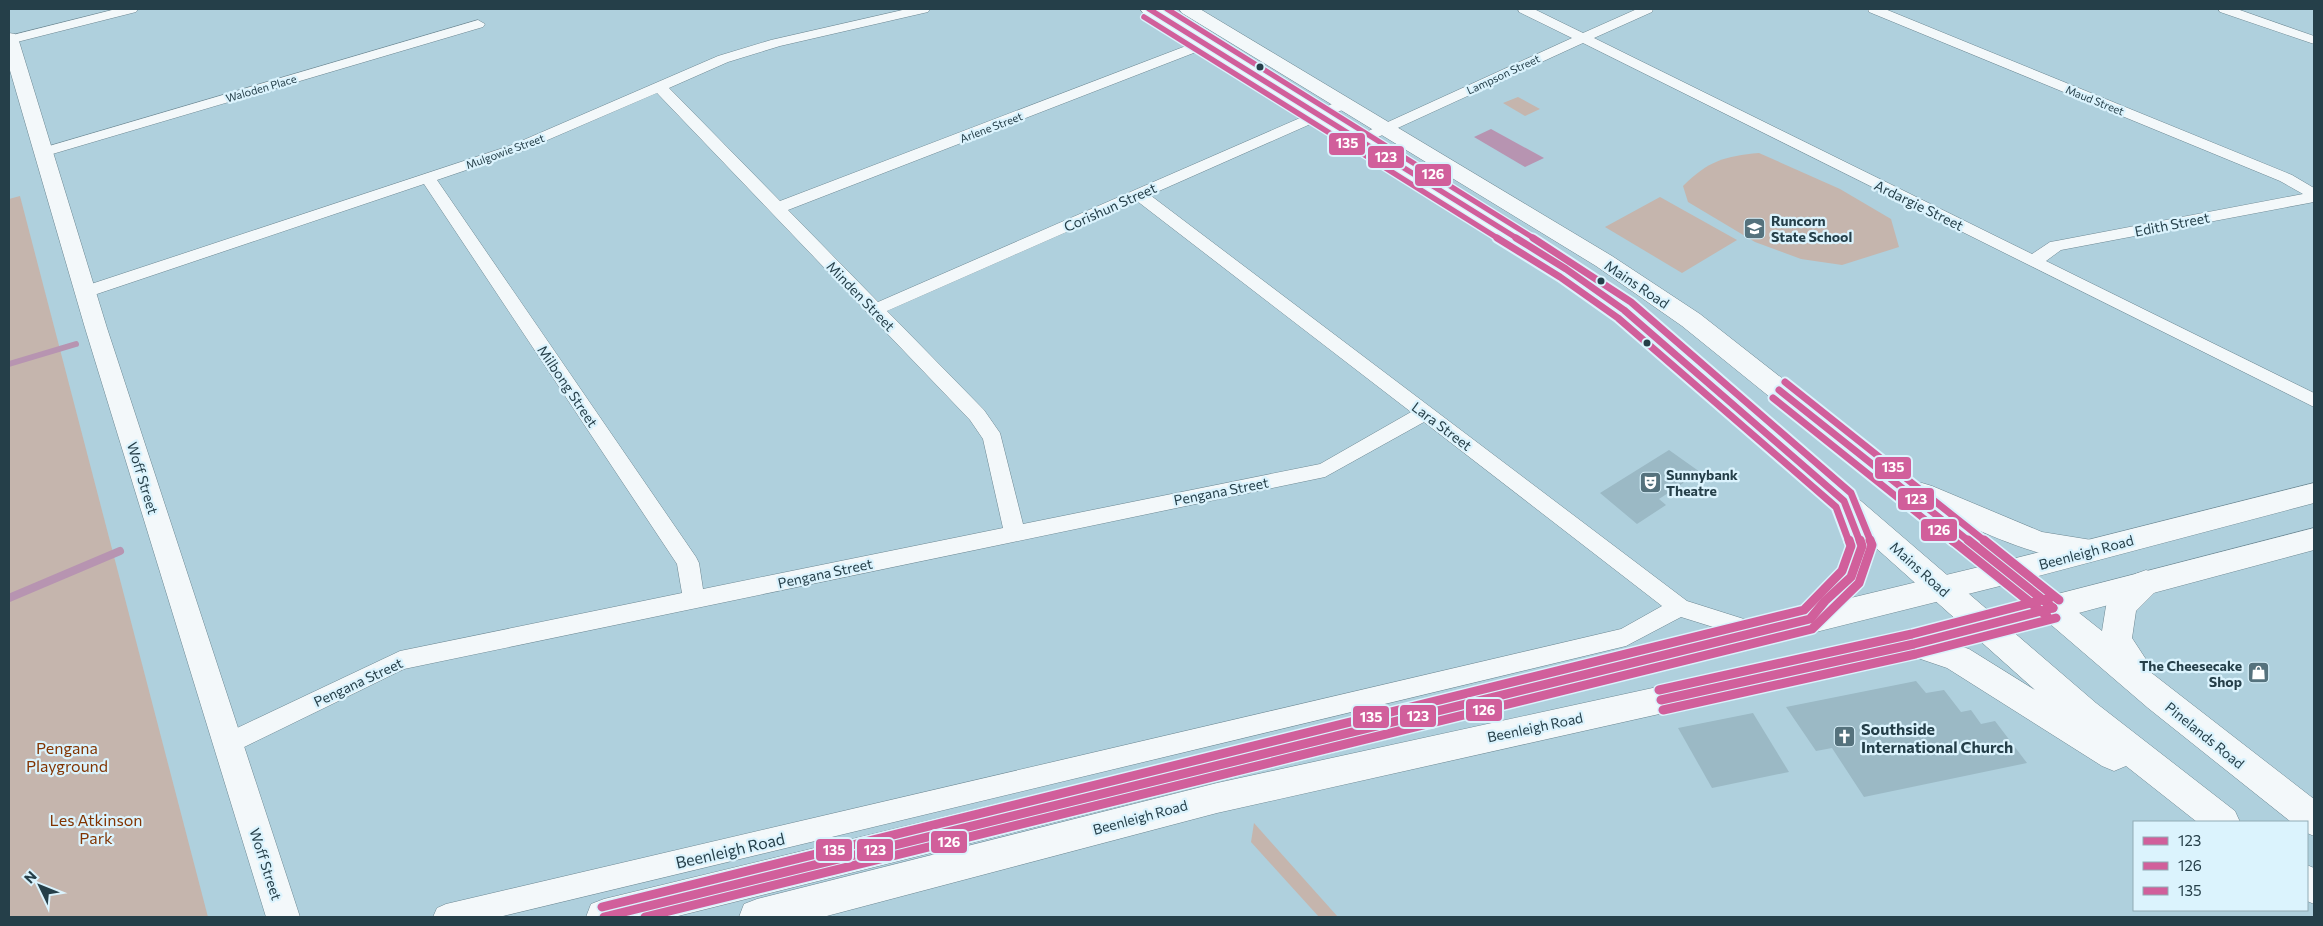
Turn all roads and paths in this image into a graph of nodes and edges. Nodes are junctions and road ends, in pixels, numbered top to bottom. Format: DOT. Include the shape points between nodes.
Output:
graph roads {
  1 [pos="132,9"];
  2 [pos="923,9"];
  3 [pos="1149,9"];
  4 [pos="1188,9"];
  5 [pos="1524,9"];
  6 [pos="1647,9"];
  7 [pos="1874,9"];
  8 [pos="2226,9"];
  9 [pos="901,12"];
  10 [pos="478,24"];
  11 [pos="1582,38"];
  12 [pos="10,39"];
  13 [pos="2314,40"];
  14 [pos="1204,44"];
  15 [pos="659,86"];
  16 [pos="1344,104"];
  17 [pos="1319,115"];
  18 [pos="1385,129"];
  19 [pos="1360,140"];
  20 [pos="44,152"];
  21 [pos="428,178"];
  22 [pos="1138,194"];
  23 [pos="2314,195"];
  24 [pos="777,208"];
  25 [pos="2034,261"];
  26 [pos="85,292"];
  27 [pos="875,310"];
  28 [pos="2314,401"];
  29 [pos="1425,413"];
  30 [pos="1888,478"];
  31 [pos="2314,493"];
  32 [pos="1844,501"];
  33 [pos="1015,533"];
  34 [pos="2314,539"];
  35 [pos="2094,550"];
  36 [pos="2008,572"];
  37 [pos="2146,582"];
  38 [pos="1941,589"];
  39 [pos="694,601"];
  40 [pos="1680,607"];
  41 [pos="2053,608"];
  42 [pos="1810,620"];
  43 [pos="1984,627"];
  44 [pos="1758,632"];
  45 [pos="1914,644"];
  46 [pos="2159,698"];
  47 [pos="227,744"];
  48 [pos="2213,815"];
  49 [pos="2314,820"];
  50 [pos="284,917"];
  51 [pos="446,917"];
  52 [pos="604,917"];
  53 [pos="757,917"];
  1 -- 12 [label="street"];
  2 -- 9 [label="street, Mulgowie Street"];
  3 -- 14 [label="main road, Mains Road"];
  4 -- 16 [label="main road, Mains Road"];
  5 -- 11 [label="street, Ardargie Street"];
  6 -- 11 [label="street, Lampson Street"];
  7 -- 23 [label="street, Maud Street" via="2286,178"];
  8 -- 13 [label="street"];
  9 -- 15 [label="street, Mulgowie Street" via="723,59"];
  10 -- 20 [label="street, Waloden Place"];
  11 -- 18 [label="street, Lampson Street"];
  11 -- 25 [label="street, Ardargie Street"];
  12 -- 20 [label="street, Woff Street"];
  14 -- 17 [label="main road, Mains Road"];
  14 -- 24 [label="street, Arlene Street"];
  15 -- 21 [label="street, Mulgowie Street" via="551,134"];
  15 -- 24 [label="street, Minden Street"];
  16 -- 17 [label="street, Corishun Street"];
  16 -- 18 [label="main road, Mains Road"];
  17 -- 19 [label="main road, Mains Road"];
  17 -- 22 [label="street, Corishun Street"];
  18 -- 19 [label="street, Lampson Street"];
  18 -- 30 [label="main road, Mains Road" via="1657,296 1720,341"];
  19 -- 32 [label="main road, Mains Road" via="1566,269 1624,310"];
  20 -- 26 [label="street, Woff Street"];
  21 -- 26 [label="street, Mulgowie Street"];
  21 -- 39 [label="street, Milbong Street" via="688,563"];
  22 -- 27 [label="street, Corishun Street"];
  22 -- 29 [label="street, Lara Street"];
  23 -- 25 [label="street, Edith Street" via="2056,246"];
  24 -- 27 [label="street, Minden Street"];
  25 -- 28 [label="street, Ardargie Street"];
  26 -- 47 [label="street, Woff Street"];
  27 -- 33 [label="street, Minden Street" via="977,415 993,438"];
  29 -- 33 [label="street, Pengana Street" via="1325,470"];
  29 -- 40 [label="street, Lara Street"];
  30 -- 35 [label="main road" via="2040,543"];
  30 -- 36 [label="main road, Mains Road"];
  31 -- 35 [label="main road, Beenleigh Road"];
  32 -- 38 [label="main road, Mains Road"];
  32 -- 42 [label="main road" via="1862,546 1851,577"];
  33 -- 39 [label="street, Pengana Street"];
  34 -- 37 [label="main road, Beenleigh Road"];
  35 -- 36 [label="main road, Beenleigh Road"];
  36 -- 38 [label="main road, Beenleigh Road"];
  36 -- 41 [label="main road, Mains Road"];
  37 -- 41 [label="main road, Beenleigh Road"];
  37 -- 46 [label="main road" via="2120,606 2116,640"];
  38 -- 42 [label="main road, Beenleigh Road"];
  38 -- 43 [label="main road, Mains Road"];
  39 -- 47 [label="street, Pengana Street" via="400,660"];
  40 -- 44 [label="street, Lara Street"];
  40 -- 51 [label="street, Beenleigh Road" via="1626,637"];
  41 -- 43 [label="main road, Beenleigh Road"];
  41 -- 46 [label="main road, Pinelands Road"];
  42 -- 44 [label="main road, Beenleigh Road"];
  43 -- 45 [label="main road, Beenleigh Road"];
  43 -- 48 [label="main road" via="2084,713"];
  44 -- 52 [label="main road, Beenleigh Road"];
  45 -- 48 [label="main road" via="1958,658"];
  45 -- 53 [label="main road, Beenleigh Road" via="1217,798"];
  46 -- 49 [label="main road, Pinelands Road"];
  47 -- 50 [label="street, Woff Street"];
}
